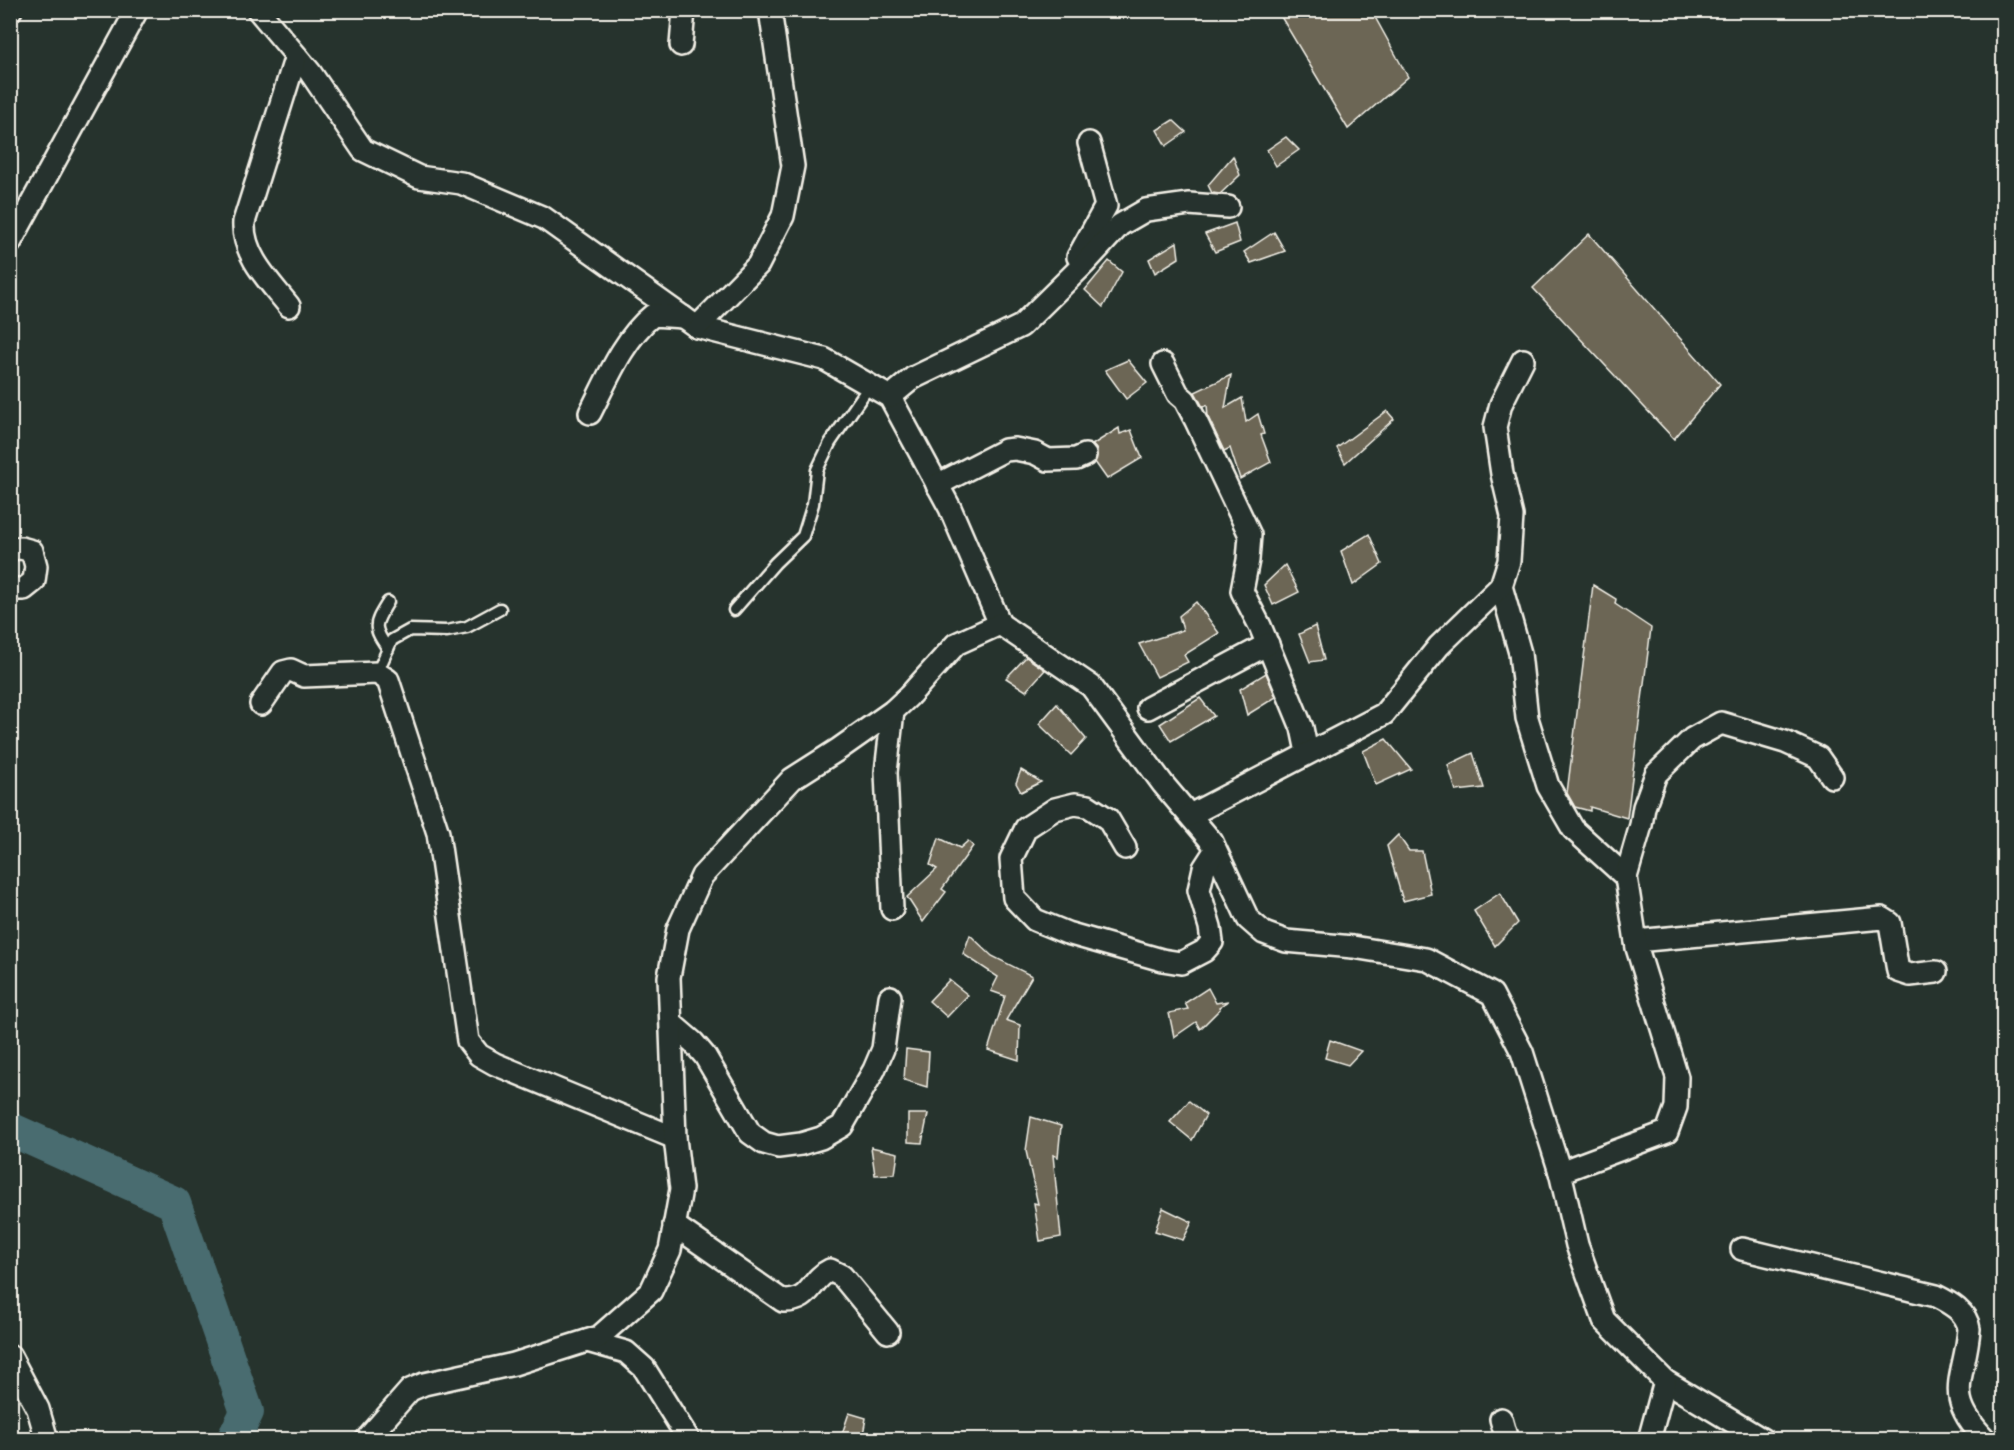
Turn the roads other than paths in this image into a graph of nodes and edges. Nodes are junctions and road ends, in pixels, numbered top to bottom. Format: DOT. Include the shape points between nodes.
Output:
graph roads {
  1 [pos="137,10"];
  2 [pos="258,10"];
  3 [pos="684,10"];
  4 [pos="770,10"];
  5 [pos="681,45"];
  6 [pos="296,56"];
  7 [pos="1089,143"];
  8 [pos="1228,207"];
  9 [pos="10,243"];
  10 [pos="1057,291"];
  11 [pos="289,306"];
  12 [pos="690,322"];
  13 [pos="1523,360"];
  14 [pos="1163,364"];
  15 [pos="870,386"];
  16 [pos="890,397"];
  17 [pos="590,413"];
  18 [pos="1085,455"];
  19 [pos="937,485"];
  20 [pos="10,549"];
  21 [pos="1501,586"];
  22 [pos="10,589"];
  23 [pos="388,602"];
  24 [pos="500,609"];
  25 [pos="734,610"];
  26 [pos="1000,624"];
  27 [pos="1268,644"];
  28 [pos="388,649"];
  29 [pos="377,673"];
  30 [pos="261,704"];
  31 [pos="1148,708"];
  32 [pos="892,711"];
  33 [pos="1307,752"];
  34 [pos="1832,777"];
  35 [pos="1190,815"];
  36 [pos="1125,848"];
  37 [pos="1215,851"];
  38 [pos="1626,877"];
  39 [pos="892,909"];
  40 [pos="1636,941"];
  41 [pos="1936,972"];
  42 [pos="890,997"];
  43 [pos="672,1024"];
  44 [pos="675,1138"];
  45 [pos="1560,1172"];
  46 [pos="674,1225"];
  47 [pos="1742,1248"];
  48 [pos="888,1332"];
  49 [pos="587,1341"];
  50 [pos="10,1356"];
  51 [pos="1665,1381"];
  52 [pos="2004,1432"];
  53 [pos="1985,1439"];
  54 [pos="47,1440"];
  55 [pos="366,1440"];
  56 [pos="689,1440"];
  57 [pos="1649,1440"];
  58 [pos="1764,1440"];
  1 -- 9 [label="street"];
  2 -- 6 [label="street"];
  3 -- 5 [label="street"];
  4 -- 12 [label="street" via="793,166 783,216 758,265"];
  6 -- 11 [label="street" via="243,235 256,262"];
  6 -- 12 [label="street" via="363,150 419,177 461,183 544,218"];
  7 -- 10 [label="street" via="1106,206"];
  8 -- 10 [label="street" via="1189,204 1146,210 1120,225"];
  10 -- 16 [label="street" via="1021,326 914,378"];
  12 -- 15 [label="street" via="824,358"];
  12 -- 17 [label="street" via="653,315 641,325"];
  13 -- 21 [label="street" via="1501,404 1495,427 1512,516 1509,561"];
  14 -- 27 [label="street" via="1196,421 1250,536 1242,591"];
  15 -- 16 [label="street"];
  15 -- 25 [label="lane" via="830,443 817,470 813,504 803,536"];
  16 -- 19 [label="street"];
  18 -- 19 [label="street" via="1048,460 1035,453 1005,450"];
  19 -- 26 [label="street"];
  20 -- 22 [label="street" via="32,551 36,566 34,581 24,590"];
  21 -- 33 [label="street" via="1438,646 1384,714"];
  21 -- 38 [label="street" via="1520,653 1527,718 1548,786 1573,829"];
  23 -- 28 [label="lane" via="376,620 377,634"];
  24 -- 28 [label="lane" via="467,627 410,630 392,640"];
  26 -- 32 [label="street" via="956,644"];
  26 -- 35 [label="street" via="1091,686"];
  27 -- 31 [label="street"];
  27 -- 33 [label="street" via="1302,728"];
  28 -- 29 [label="lane"];
  29 -- 30 [label="street" via="304,676 291,670 283,672"];
  29 -- 44 [label="street" via="388,680 438,833 468,1041 479,1055 495,1064"];
  32 -- 39 [label="street" via="886,772"];
  32 -- 43 [label="street" via="792,779 702,876 678,929 669,978"];
  33 -- 35 [label="street"];
  34 -- 38 [label="street" via="1818,757 1785,742 1721,723 1692,739 1656,774"];
  35 -- 37 [label="street"];
  36 -- 37 [label="street" via="1108,819 1088,806 1075,804 1055,809 1026,828 1011,859 1014,898 1035,920 1067,933 1181,963 1212,942 1199,890 1204,868"];
  37 -- 45 [label="street" via="1248,920 1264,933 1286,941 1426,959 1492,994 1522,1052"];
  38 -- 40 [label="street"];
  40 -- 41 [label="street" via="1882,918 1890,923 1898,971 1910,975"];
  40 -- 45 [label="street" via="1677,1077 1676,1107 1667,1132"];
  42 -- 43 [label="street" via="883,1049 842,1126 821,1138 778,1147 750,1133 705,1056"];
  43 -- 44 [label="street"];
  44 -- 46 [label="street" via="681,1189"];
  45 -- 51 [label="street" via="1577,1245 1604,1320"];
  46 -- 48 [label="street" via="783,1301 796,1302 830,1270 842,1276"];
  46 -- 49 [label="street" via="670,1250 651,1291 599,1337"];
  47 -- 53 [label="street" via="1936,1296 1953,1305 1970,1329 1958,1392 1970,1423"];
  49 -- 55 [label="street" via="410,1390"];
  49 -- 56 [label="street" via="626,1352 644,1368"];
  50 -- 54 [label="street" via="38,1409"];
  51 -- 57 [label="street"];
  51 -- 58 [label="street"];
  52 -- 53 [label="street"];
}
